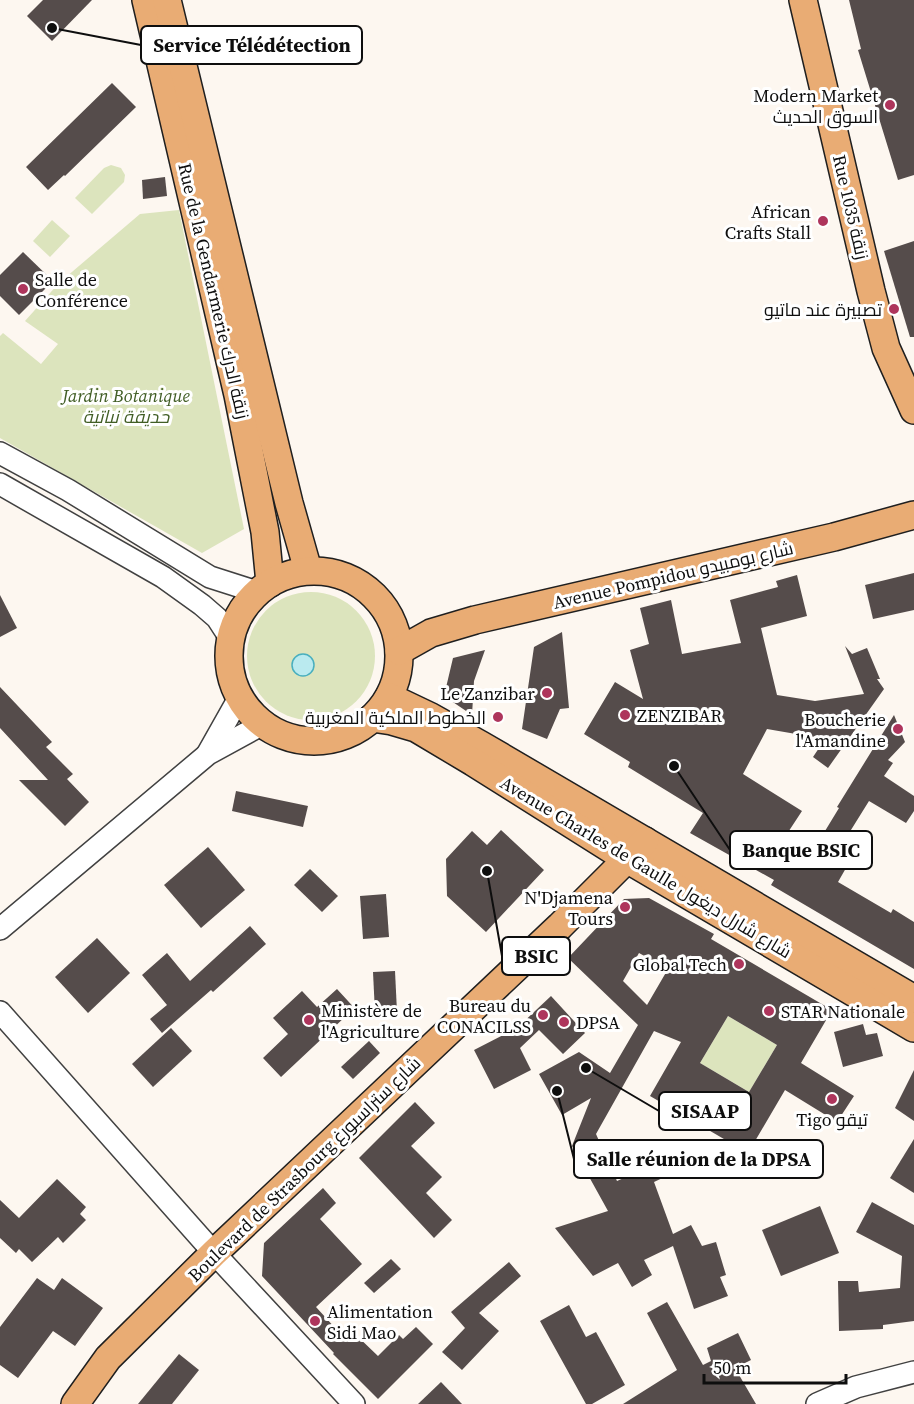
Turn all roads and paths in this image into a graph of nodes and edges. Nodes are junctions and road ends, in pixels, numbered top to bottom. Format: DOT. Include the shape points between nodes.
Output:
graph roads {
  1 [pos="146,0"];
  2 [pos="167,0"];
  3 [pos="803,0"];
  4 [pos="914,410"];
  5 [pos="9,459"];
  6 [pos="0,483"];
  7 [pos="914,515"];
  8 [pos="308,570"];
  9 [pos="263,588"];
  10 [pos="390,615"];
  11 [pos="431,633"];
  12 [pos="230,638"];
  13 [pos="399,651"];
  14 [pos="389,697"];
  15 [pos="239,698"];
  16 [pos="372,718"];
  17 [pos="263,724"];
  18 [pos="208,754"];
  19 [pos="636,850"];
  20 [pos="0,929"];
  21 [pos="914,999"];
  22 [pos="0,1012"];
  23 [pos="914,1028"];
  24 [pos="214,1253"];
  25 [pos="914,1372"];
  26 [pos="75,1404"];
  27 [pos="354,1404"];
  28 [pos="817,1404"];
  1 -- 9 [label="main road, Rue de la Gendarmerie زنقة الدرك" via="238,395 263,521"];
  2 -- 8 [label="main road, Rue de la Gendarmerie زنقة الدرك" via="288,503"];
  3 -- 4 [label="main road, Rue 1035 زنقة" via="886,348"];
  5 -- 6 [label="street"];
  5 -- 9 [label="street" via="68,490 210,577"];
  6 -- 12 [label="street" via="163,577 218,618"];
  7 -- 11 [label="main road, Avenue Pompidou شارع بومبيدو"];
  8 -- 9 [label="main road"];
  8 -- 10 [label="main road" via="339,574 357,582"];
  9 -- 12 [label="main road" via="240,613"];
  10 -- 11 [label="main road"];
  10 -- 13 [label="main road"];
  11 -- 13 [label="main road, Avenue Pompidou شارع بومبيدو"];
  12 -- 15 [label="main road" via="231,678"];
  13 -- 14 [label="main road" via="398,671"];
  14 -- 16 [label="main road"];
  14 -- 19 [label="main road, Avenue Charles de Gaulle شارع شارل ديغول" via="471,739"];
  15 -- 17 [label="main road"];
  15 -- 18 [label="street"];
  16 -- 17 [label="main road" via="337,739 319,741 285,737"];
  16 -- 19 [label="main road, Avenue Charles de Gaulle شارع شارل ديغول" via="416,729"];
  17 -- 18 [label="street"];
  18 -- 20 [label="street"];
  19 -- 21 [label="main road, Avenue Charles de Gaulle شارع شارل ديغول"];
  19 -- 23 [label="main road, Avenue Charles de Gaulle شارع شارل ديغول"];
  19 -- 24 [label="main road, Boulevard de Strasbourg شارع ستراسبورغ"];
  22 -- 24 [label="street"];
  24 -- 26 [label="main road, Boulevard de Strasbourg شارع ستراسبورغ" via="108,1358"];
  24 -- 27 [label="street"];
  25 -- 28 [label="street" via="856,1387"];
}
